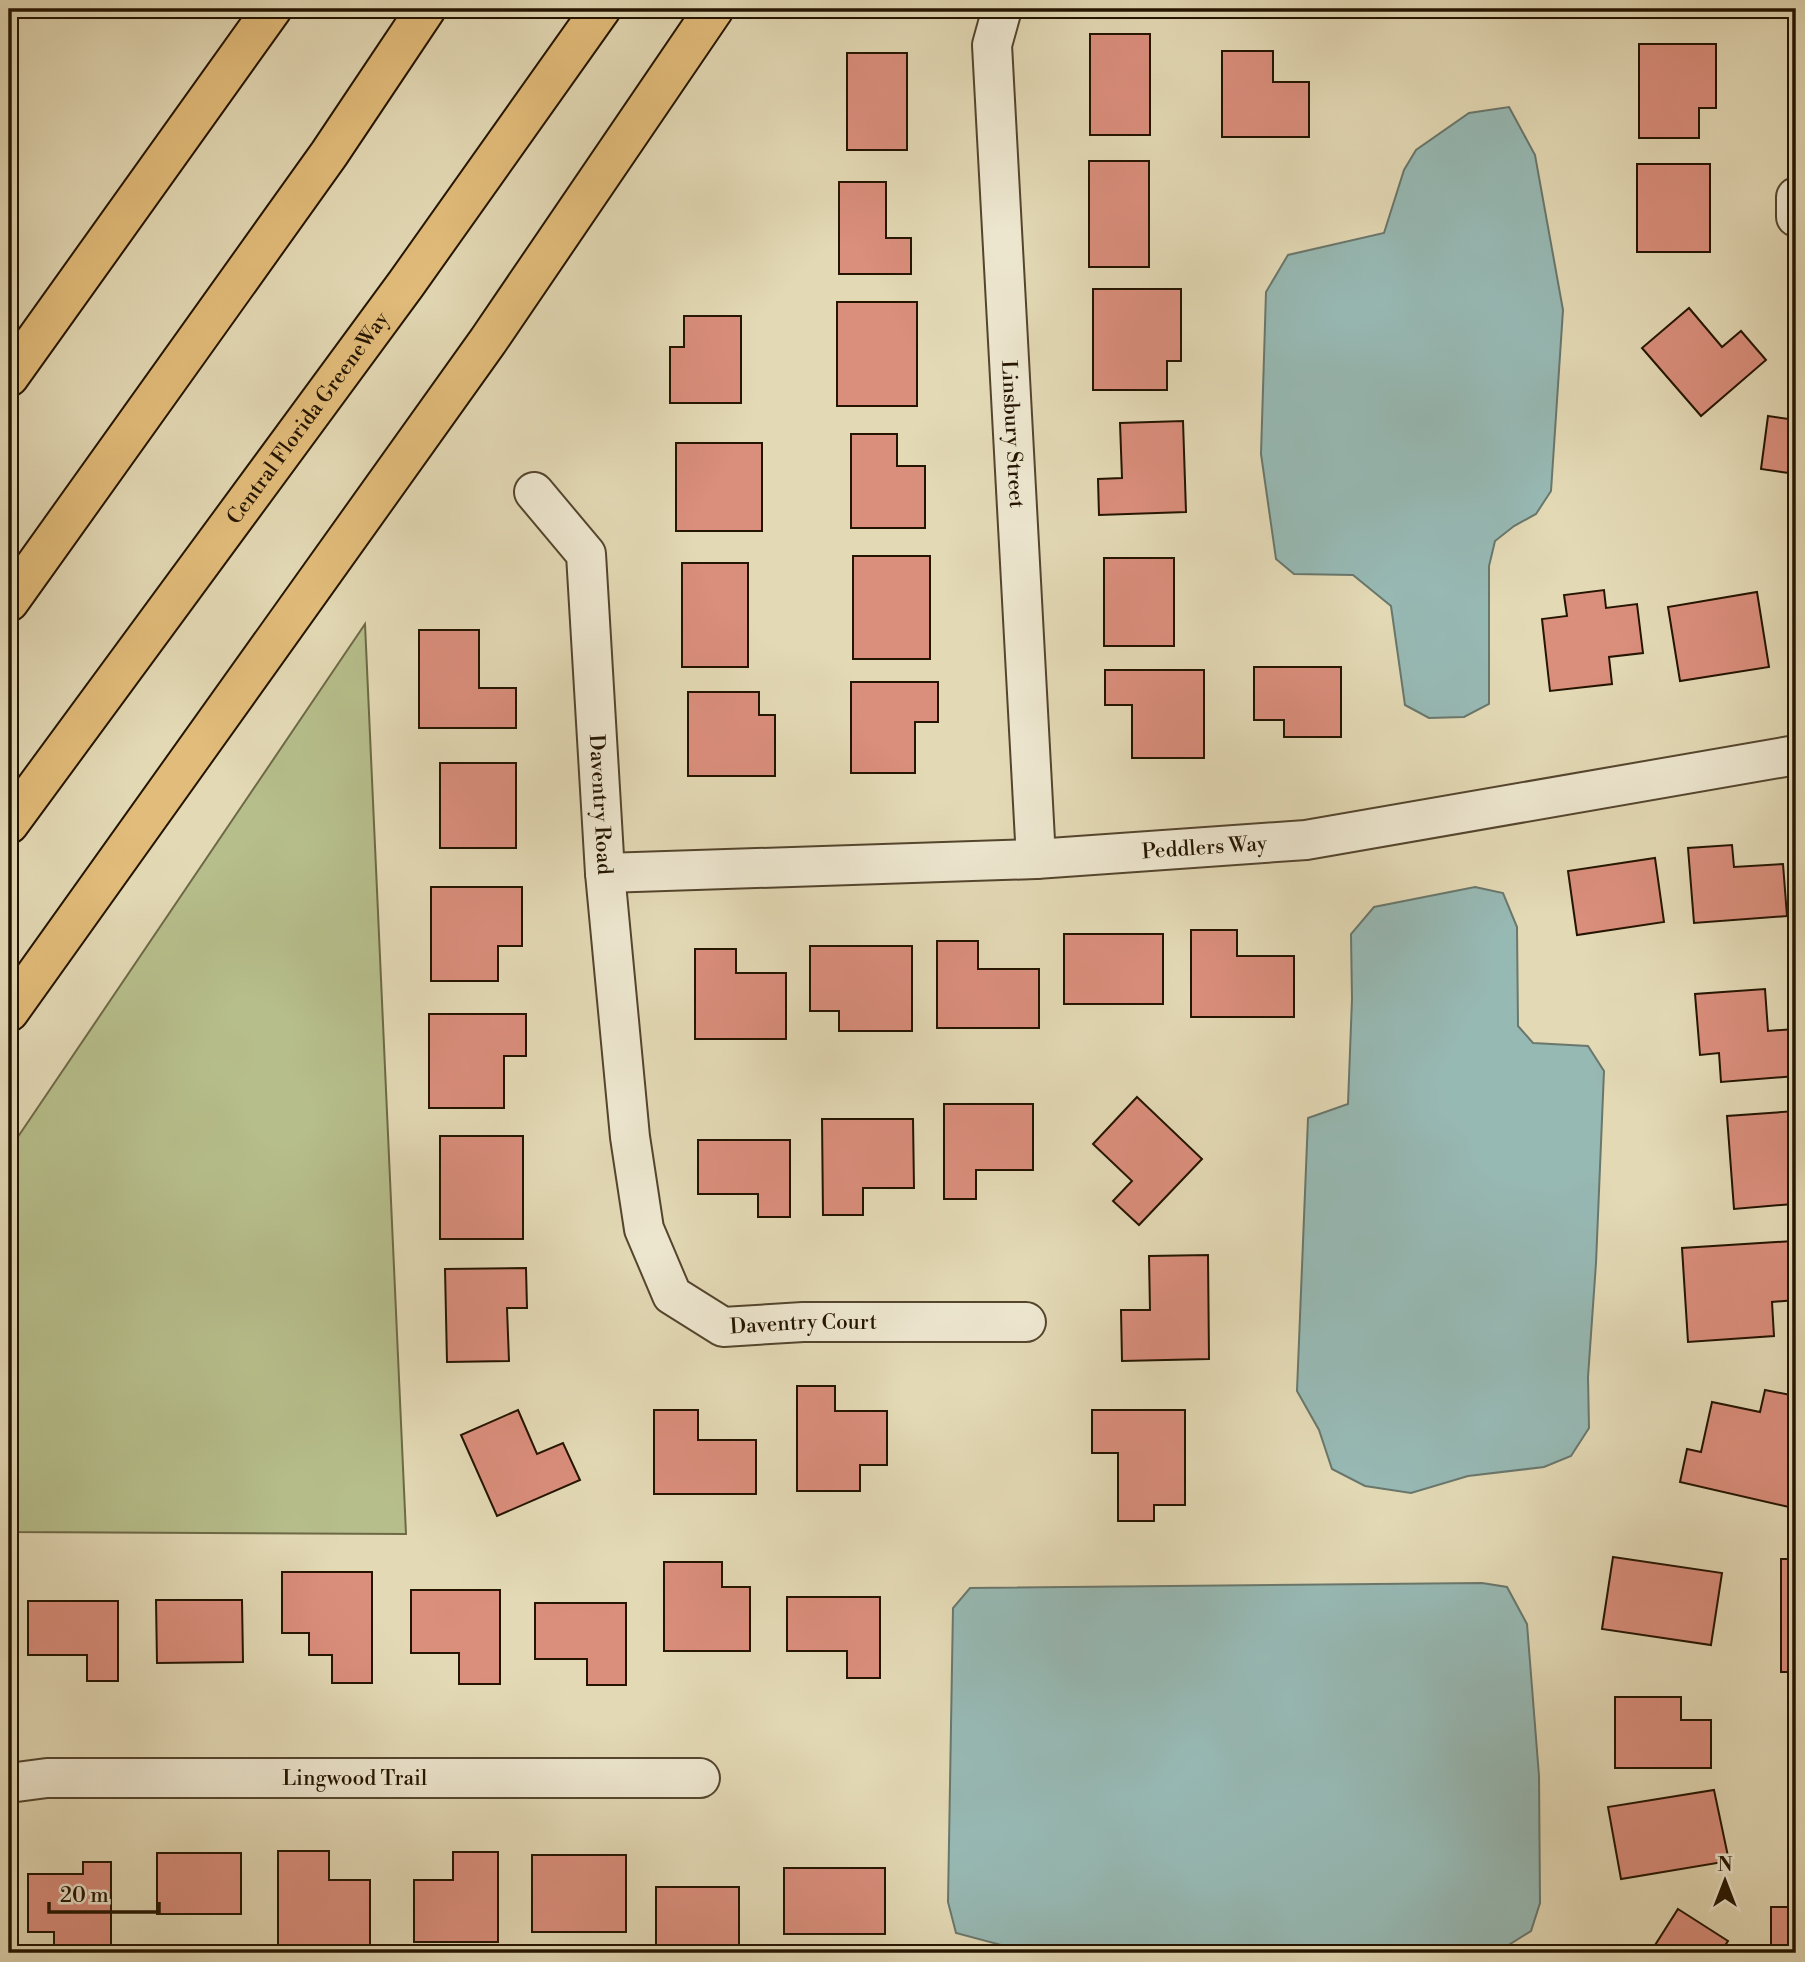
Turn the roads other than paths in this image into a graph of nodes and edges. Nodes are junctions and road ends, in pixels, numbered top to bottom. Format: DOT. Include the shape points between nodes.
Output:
graph roads {
  1 [pos="272,9"];
  2 [pos="426,9"];
  3 [pos="601,9"];
  4 [pos="714,9"];
  5 [pos="1002,9"];
  6 [pos="1796,197"];
  7 [pos="1796,218"];
  8 [pos="9,377"];
  9 [pos="534,492"];
  10 [pos="9,602"];
  11 [pos="1796,755"];
  12 [pos="9,824"];
  13 [pos="1036,859"];
  14 [pos="605,873"];
  15 [pos="9,1012"];
  16 [pos="630,1136"];
  17 [pos="1026,1322"];
  18 [pos="700,1778"];
  19 [pos="9,1783"];
  1 -- 8 [label="highway"];
  2 -- 10 [label="highway" via="329,154"];
  3 -- 12 [label="highway, Central Florida GreeneWay" via="406,284"];
  4 -- 15 [label="highway" via="488,341"];
  5 -- 13 [label="street, Linsbury Street" via="992,45"];
  6 -- 7 [label="street"];
  9 -- 14 [label="street, Daventry Road" via="586,554"];
  11 -- 13 [label="street, Peddlers Way" via="1306,840"];
  13 -- 14 [label="street, Peddlers Way"];
  14 -- 16 [label="street, Daventry Road"];
  16 -- 17 [label="street, Daventry Court" via="644,1230 672,1295 723,1327 803,1322"];
  18 -- 19 [label="street, Lingwood Trail" via="47,1778"];
}
